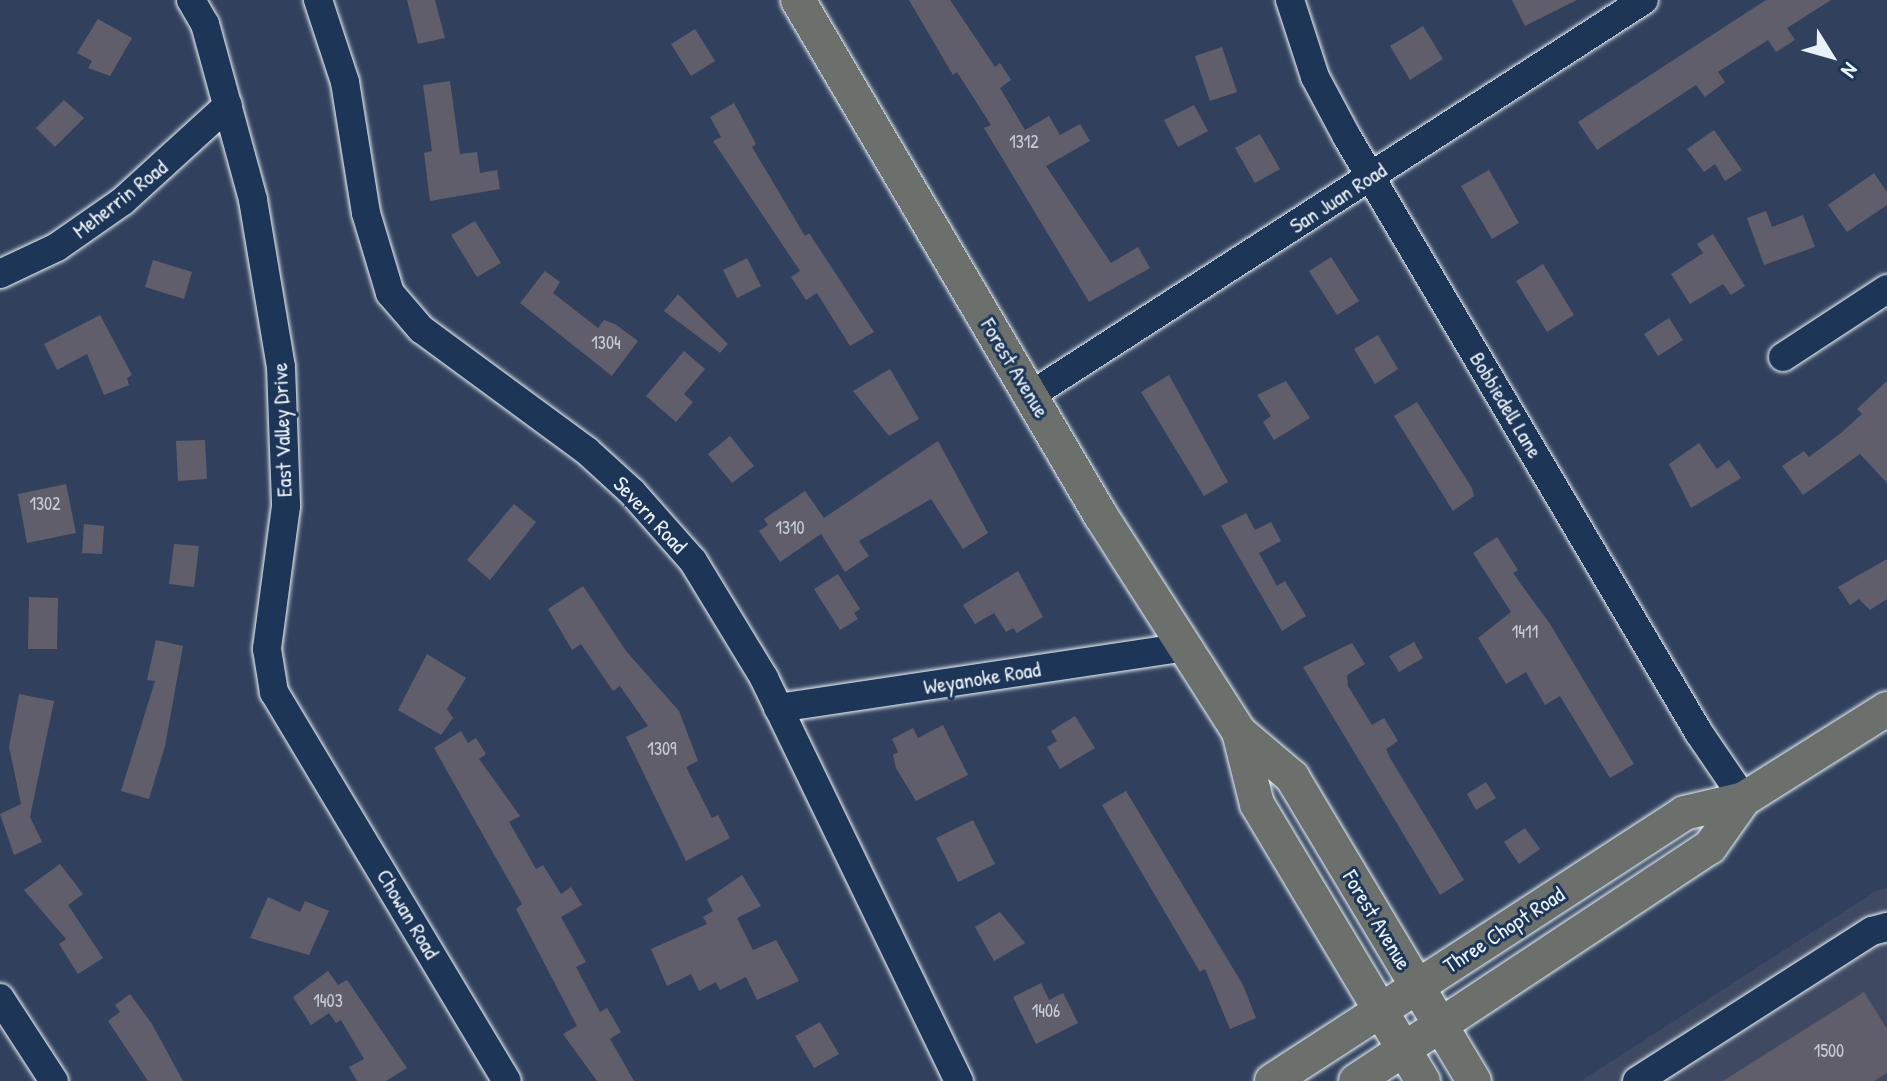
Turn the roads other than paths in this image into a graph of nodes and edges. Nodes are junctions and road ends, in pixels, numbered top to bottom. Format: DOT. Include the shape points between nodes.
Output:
graph roads {
  1 [pos="191,0"];
  2 [pos="318,0"];
  3 [pos="798,0"];
  4 [pos="1290,0"];
  5 [pos="1644,0"];
  6 [pos="228,105"];
  7 [pos="1372,176"];
  8 [pos="0,274"];
  9 [pos="1887,289"];
  10 [pos="1783,357"];
  11 [pos="1031,395"];
  12 [pos="1186,647"];
  13 [pos="778,708"];
  14 [pos="1887,709"];
  15 [pos="1239,732"];
  16 [pos="307,749"];
  17 [pos="1744,799"];
  18 [pos="1882,936"];
  19 [pos="1416,988"];
  20 [pos="0,998"];
  21 [pos="1380,1011"];
  22 [pos="1440,1026"];
  23 [pos="1404,1049"];
  24 [pos="54,1081"];
  25 [pos="507,1081"];
  26 [pos="959,1081"];
  27 [pos="1272,1081"];
  28 [pos="1356,1081"];
  29 [pos="1423,1081"];
  30 [pos="1474,1081"];
  31 [pos="1637,1081"];
  1 -- 6 [label="street, East Valley Drive" via="205,24"];
  2 -- 13 [label="street, Severn Road" via="345,82 366,213 390,293 421,329 587,451 658,519 723,607"];
  3 -- 11 [label="main road, Forest Avenue"];
  4 -- 7 [label="street, Bobbiedell Lane" via="1315,77"];
  5 -- 7 [label="street, San Juan Road"];
  6 -- 8 [label="street, Meherrin Road" via="123,201 57,247"];
  6 -- 16 [label="street, East Valley Drive" via="268,274 287,447 269,673 286,718"];
  7 -- 11 [label="street, San Juan Road"];
  7 -- 17 [label="street, Bobbiedell Lane" via="1699,733"];
  9 -- 10 [label="street"];
  11 -- 12 [label="main road, Forest Avenue"];
  12 -- 13 [label="street, Weyanoke Road"];
  12 -- 15 [label="main road, Forest Avenue"];
  13 -- 26 [label="street, Severn Road"];
  14 -- 17 [label="main road, Three Chopt Road"];
  15 -- 19 [label="main road, Forest Avenue" via="1292,777"];
  15 -- 21 [label="main road, Forest Avenue" via="1257,804"];
  16 -- 25 [label="street, Chowan Road"];
  17 -- 19 [label="main road, Three Chopt Road" via="1684,813"];
  17 -- 22 [label="main road, Three Chopt Road" via="1710,847"];
  18 -- 31 [label="street"];
  19 -- 21 [label="main road, Three Chopt Road"];
  19 -- 22 [label="main road, Forest Avenue"];
  20 -- 24 [label="street"];
  21 -- 23 [label="main road, Forest Avenue"];
  21 -- 27 [label="main road, Three Chopt Road"];
  22 -- 23 [label="main road, Three Chopt Road"];
  22 -- 30 [label="main road, Forest Avenue"];
  23 -- 28 [label="main road, Three Chopt Road"];
  23 -- 29 [label="main road, Forest Avenue"];
}
